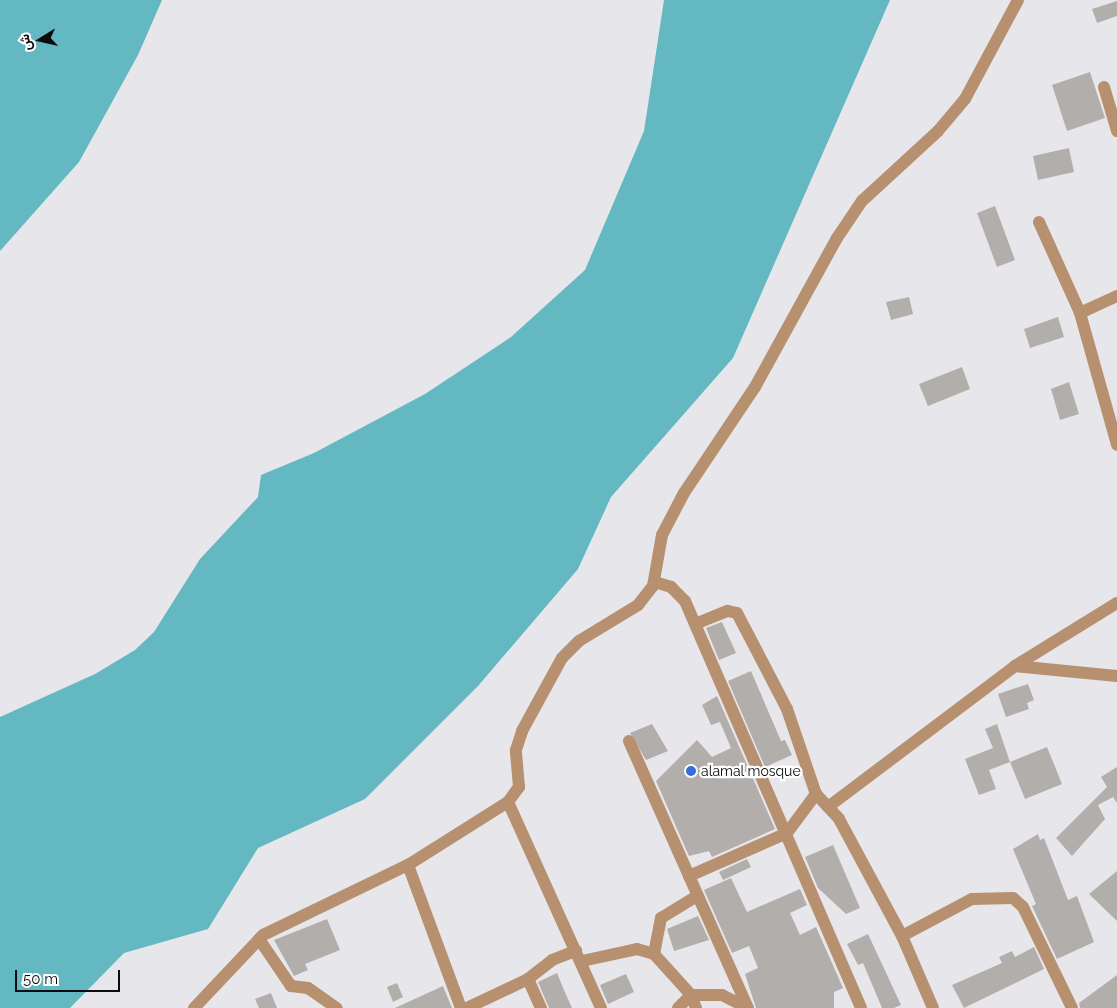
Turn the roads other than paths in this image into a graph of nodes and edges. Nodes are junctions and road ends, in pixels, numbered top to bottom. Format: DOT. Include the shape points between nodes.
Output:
graph roads {
  1 [pos="1018,0"];
  2 [pos="1104,87"];
  3 [pos="1117,131"];
  4 [pos="1038,222"];
  5 [pos="1117,296"];
  6 [pos="1080,313"];
  7 [pos="1117,445"];
  8 [pos="655,582"];
  9 [pos="1117,603"];
  10 [pos="695,624"];
  11 [pos="1015,666"];
  12 [pos="1117,676"];
  13 [pos="629,740"];
  14 [pos="816,794"];
  15 [pos="508,802"];
  16 [pos="828,807"];
  17 [pos="787,833"];
  18 [pos="408,865"];
  19 [pos="689,876"];
  20 [pos="697,896"];
  21 [pos="902,936"];
  22 [pos="259,939"];
  23 [pos="654,954"];
  24 [pos="579,956"];
  25 [pos="528,979"];
  26 [pos="691,995"];
  27 [pos="194,1008"];
  28 [pos="337,1008"];
  29 [pos="461,1008"];
  30 [pos="467,1008"];
  31 [pos="542,1008"];
  32 [pos="601,1008"];
  33 [pos="678,1008"];
  34 [pos="696,1008"];
  35 [pos="748,1008"];
  36 [pos="861,1008"];
  37 [pos="934,1008"];
  38 [pos="1072,1008"];
  1 -- 8 [label="street" via="965,99 938,131 862,201 837,238 756,387 684,493 662,535"];
  2 -- 3 [label="street"];
  4 -- 6 [label="street"];
  5 -- 6 [label="street"];
  6 -- 7 [label="street"];
  8 -- 10 [label="street" via="671,588 686,602"];
  8 -- 15 [label="street" via="638,604 579,641 562,658 522,731 516,750 519,787"];
  9 -- 11 [label="street"];
  10 -- 14 [label="street" via="728,611 737,613 787,709"];
  10 -- 17 [label="street"];
  11 -- 12 [label="street"];
  11 -- 16 [label="street"];
  13 -- 19 [label="street"];
  14 -- 16 [label="street"];
  14 -- 17 [label="street"];
  15 -- 18 [label="street"];
  15 -- 24 [label="street"];
  16 -- 21 [label="street" via="839,819"];
  17 -- 19 [label="street"];
  17 -- 36 [label="street"];
  18 -- 22 [label="street"];
  18 -- 29 [label="street"];
  19 -- 20 [label="street"];
  20 -- 23 [label="street" via="662,918"];
  20 -- 35 [label="street"];
  21 -- 37 [label="street"];
  21 -- 38 [label="street" via="972,900 1013,898 1023,907"];
  22 -- 27 [label="street"];
  22 -- 28 [label="street" via="291,986 308,988"];
  23 -- 24 [label="street" via="636,949"];
  23 -- 26 [label="street"];
  24 -- 25 [label="street" via="552,960"];
  24 -- 32 [label="street"];
  25 -- 30 [label="street"];
  25 -- 31 [label="street"];
  26 -- 33 [label="street"];
  26 -- 34 [label="street"];
  26 -- 35 [label="street" via="722,995"];
}
